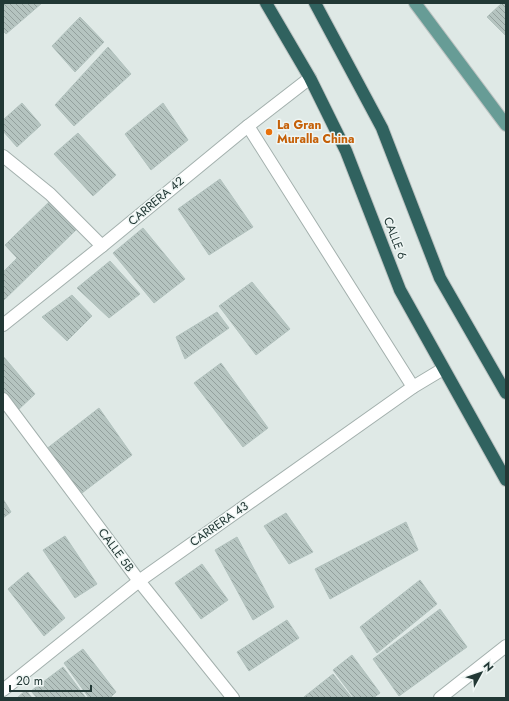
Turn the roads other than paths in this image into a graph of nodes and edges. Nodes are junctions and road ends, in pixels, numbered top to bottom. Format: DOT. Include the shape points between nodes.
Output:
graph roads {
  1 [pos="266,3"];
  2 [pos="315,3"];
  3 [pos="415,3"];
  4 [pos="310,78"];
  5 [pos="506,125"];
  6 [pos="248,126"];
  7 [pos="3,156"];
  8 [pos="102,246"];
  9 [pos="3,325"];
  10 [pos="443,369"];
  11 [pos="413,388"];
  12 [pos="506,392"];
  13 [pos="3,399"];
  14 [pos="506,480"];
  15 [pos="138,581"];
  16 [pos="506,646"];
  17 [pos="3,690"];
  18 [pos="233,698"];
  19 [pos="440,698"];
  1 -- 4 [label="highway, CALLE 6"];
  2 -- 12 [label="highway" via="382,128 440,278"];
  3 -- 5 [label="main road"];
  4 -- 6 [label="street, CARRERA 42"];
  4 -- 10 [label="highway, CALLE 6" via="346,151 400,290"];
  6 -- 8 [label="street, CARRERA 42"];
  6 -- 11 [label="street"];
  7 -- 8 [label="street" via="50,194"];
  8 -- 9 [label="street, CARRERA 42"];
  10 -- 11 [label="street, CARRERA 43"];
  10 -- 14 [label="highway, CALLE 6"];
  11 -- 15 [label="street, CARRERA 43"];
  13 -- 15 [label="street, CALLE 5B"];
  15 -- 17 [label="street, CARRERA 43"];
  15 -- 18 [label="street, CALLE 5B"];
  16 -- 19 [label="street"];
}
